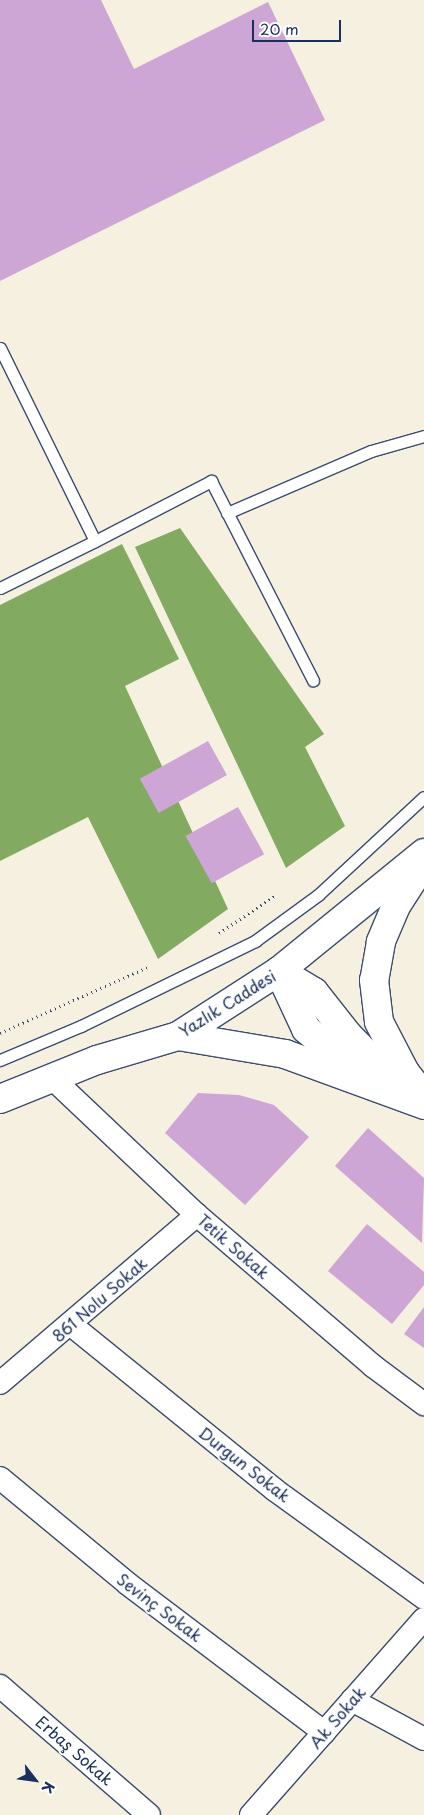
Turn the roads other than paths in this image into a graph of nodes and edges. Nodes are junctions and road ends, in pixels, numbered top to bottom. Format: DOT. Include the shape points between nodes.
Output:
graph roads {
  1 [pos="0,348"];
  2 [pos="424,436"];
  3 [pos="228,513"];
  4 [pos="95,541"];
  5 [pos="0,588"];
  6 [pos="313,680"];
  7 [pos="424,797"];
  8 [pos="424,853"];
  9 [pos="424,862"];
  10 [pos="279,971"];
  11 [pos="178,1036"];
  12 [pos="0,1060"];
  13 [pos="52,1078"];
  14 [pos="424,1096"];
  15 [pos="0,1099"];
  16 [pos="424,1104"];
  17 [pos="197,1215"];
  18 [pos="70,1324"];
  19 [pos="0,1383"];
  20 [pos="424,1404"];
  21 [pos="0,1478"];
  22 [pos="424,1598"];
  23 [pos="424,1619"];
  24 [pos="0,1686"];
  25 [pos="352,1700"];
  26 [pos="324,1732"];
  27 [pos="424,1739"];
  28 [pos="149,1815"];
  29 [pos="251,1815"];
  1 -- 4 [label="lane"];
  2 -- 3 [label="lane" via="371,451"];
  3 -- 4 [label="lane" via="211,481"];
  3 -- 6 [label="lane"];
  4 -- 5 [label="lane"];
  7 -- 12 [label="lane" via="318,896 255,941 81,1026"];
  8 -- 10 [label="main road, Yazlık Caddesi"];
  9 -- 14 [label="main road" via="396,906 381,942 374,980 379,1022 405,1072"];
  10 -- 11 [label="main road, Yazlık Caddesi"];
  10 -- 16 [label="main road" via="314,992 389,1078"];
  11 -- 13 [label="main road, Yazlık Caddesi" via="97,1060"];
  11 -- 16 [label="main road" via="285,1054"];
  13 -- 15 [label="main road, Yazlık Caddesi"];
  13 -- 17 [label="street, Tetik Sokak"];
  17 -- 18 [label="street, 861 Nolu Sokak"];
  17 -- 20 [label="street, Tetik Sokak" via="373,1366"];
  18 -- 19 [label="street, 861 Nolu Sokak"];
  18 -- 22 [label="street, Durgun Sokak" via="275,1490"];
  21 -- 26 [label="street, Sevinç Sokak" via="128,1584"];
  23 -- 25 [label="street, Ak Sokak"];
  24 -- 28 [label="street, Erbaş Sokak"];
  25 -- 26 [label="street, Ak Sokak"];
  25 -- 27 [label="street"];
  26 -- 29 [label="street, Ak Sokak"];
}
